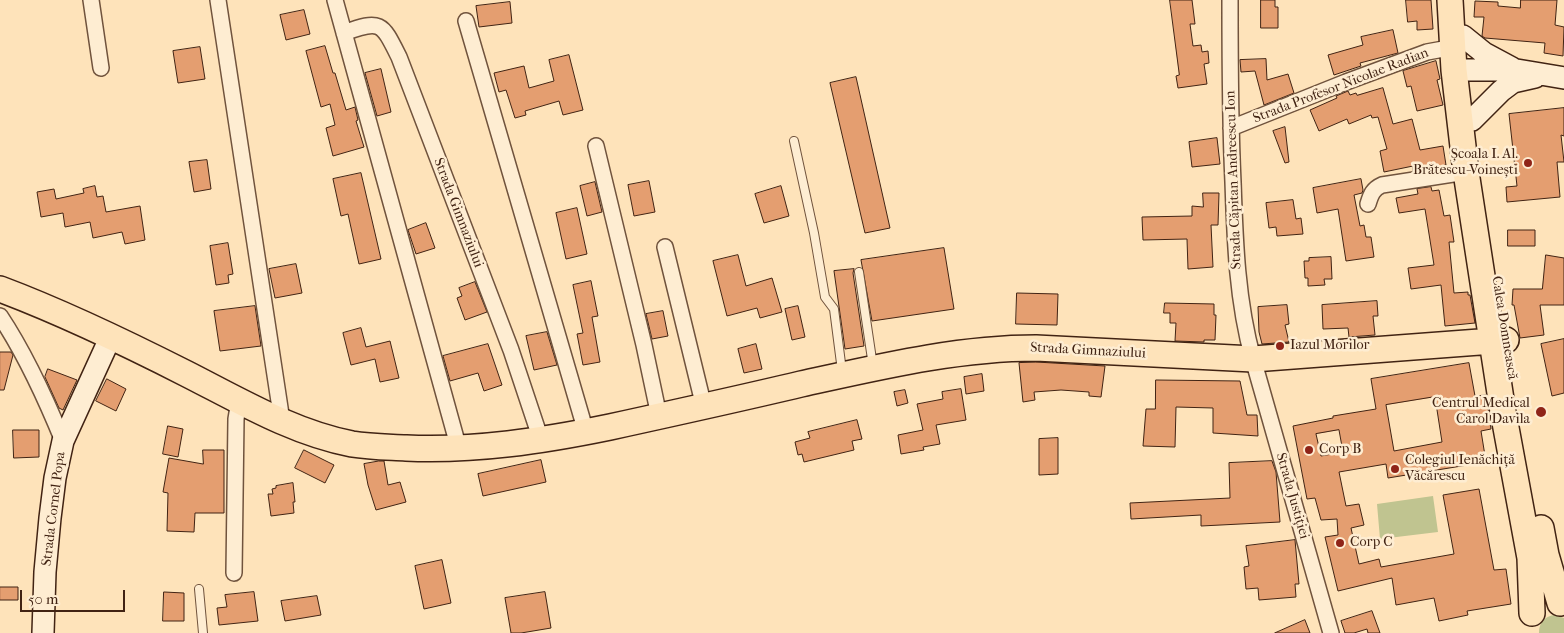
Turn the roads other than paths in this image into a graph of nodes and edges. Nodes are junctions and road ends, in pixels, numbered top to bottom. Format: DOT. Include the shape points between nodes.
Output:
graph roads {
  1 [pos="91,0"];
  2 [pos="218,0"];
  3 [pos="335,0"];
  4 [pos="1230,0"];
  5 [pos="1450,0"];
  6 [pos="466,21"];
  7 [pos="344,33"];
  8 [pos="1460,42"];
  9 [pos="102,68"];
  10 [pos="1517,70"];
  11 [pos="1556,77"];
  12 [pos="1472,120"];
  13 [pos="1231,128"];
  14 [pos="794,142"];
  15 [pos="596,146"];
  16 [pos="1473,171"];
  17 [pos="1368,204"];
  18 [pos="665,248"];
  19 [pos="859,272"];
  20 [pos="0,289"];
  21 [pos="0,316"];
  22 [pos="110,336"];
  23 [pos="1492,342"];
  24 [pos="1253,359"];
  25 [pos="874,369"];
  26 [pos="843,375"];
  27 [pos="239,400"];
  28 [pos="704,407"];
  29 [pos="659,416"];
  30 [pos="282,421"];
  31 [pos="586,432"];
  32 [pos="541,440"];
  33 [pos="63,441"];
  34 [pos="459,449"];
  35 [pos="234,573"];
  36 [pos="199,588"];
  37 [pos="1562,603"];
  38 [pos="1529,623"];
  39 [pos="43,633"];
  40 [pos="203,633"];
  41 [pos="1331,633"];
  1 -- 9 [label="street"];
  2 -- 30 [label="street"];
  3 -- 7 [label="street"];
  4 -- 13 [label="street, Strada Căpitan Andreescu Ion"];
  5 -- 8 [label="main road, Calea Domnească"];
  6 -- 31 [label="street"];
  7 -- 32 [label="street, Strada Gimnaziului" via="374,24 389,37 399,57 511,350"];
  7 -- 34 [label="street"];
  8 -- 10 [label="main road, Strada Profesor Nicolae Radian"];
  8 -- 10 [label="main road"];
  8 -- 12 [label="main road"];
  8 -- 13 [label="street, Strada Profesor Nicolae Radian" via="1346,82"];
  8 -- 16 [label="main road, Calea Domnească"];
  10 -- 11 [label="main road, Strada Profesor Nicolae Radian"];
  11 -- 12 [label="main road" via="1513,82"];
  12 -- 16 [label="main road"];
  13 -- 24 [label="street, Strada Căpitan Andreescu Ion" via="1237,277"];
  14 -- 26 [label="lane" via="825,296 834,309"];
  15 -- 29 [label="street"];
  16 -- 17 [label="street" via="1382,185 1376,188"];
  16 -- 23 [label="main road, Calea Domnească"];
  16 -- 23 [label="main road, Calea Domnească" via="1479,258"];
  18 -- 28 [label="street"];
  19 -- 25 [label="lane"];
  20 -- 22 [label="main road, Strada Gimnaziului"];
  21 -- 33 [label="street" via="42,390"];
  22 -- 27 [label="main road, Strada Gimnaziului"];
  22 -- 33 [label="main road, Strada Cornel Popa"];
  23 -- 24 [label="main road, Strada Gimnaziului"];
  23 -- 37 [label="main road, Calea Domnească" via="1512,380 1546,555"];
  23 -- 38 [label="main road, Calea Domnească" via="1530,558"];
  24 -- 25 [label="main road, Strada Gimnaziului" via="1006,348 926,358"];
  24 -- 41 [label="street, Strada Justiției"];
  25 -- 26 [label="main road, Strada Gimnaziului"];
  26 -- 28 [label="main road, Strada Gimnaziului"];
  27 -- 30 [label="main road, Strada Gimnaziului"];
  27 -- 35 [label="street"];
  28 -- 29 [label="main road, Strada Gimnaziului"];
  29 -- 31 [label="main road, Strada Gimnaziului"];
  30 -- 34 [label="main road, Strada Gimnaziului" via="353,444"];
  31 -- 32 [label="main road, Strada Gimnaziului"];
  32 -- 34 [label="main road, Strada Gimnaziului"];
  33 -- 39 [label="main road, Strada Cornel Popa" via="50,518"];
  36 -- 40 [label="lane"];
  37 -- 38 [label="main road" via="1544,604"];
}
